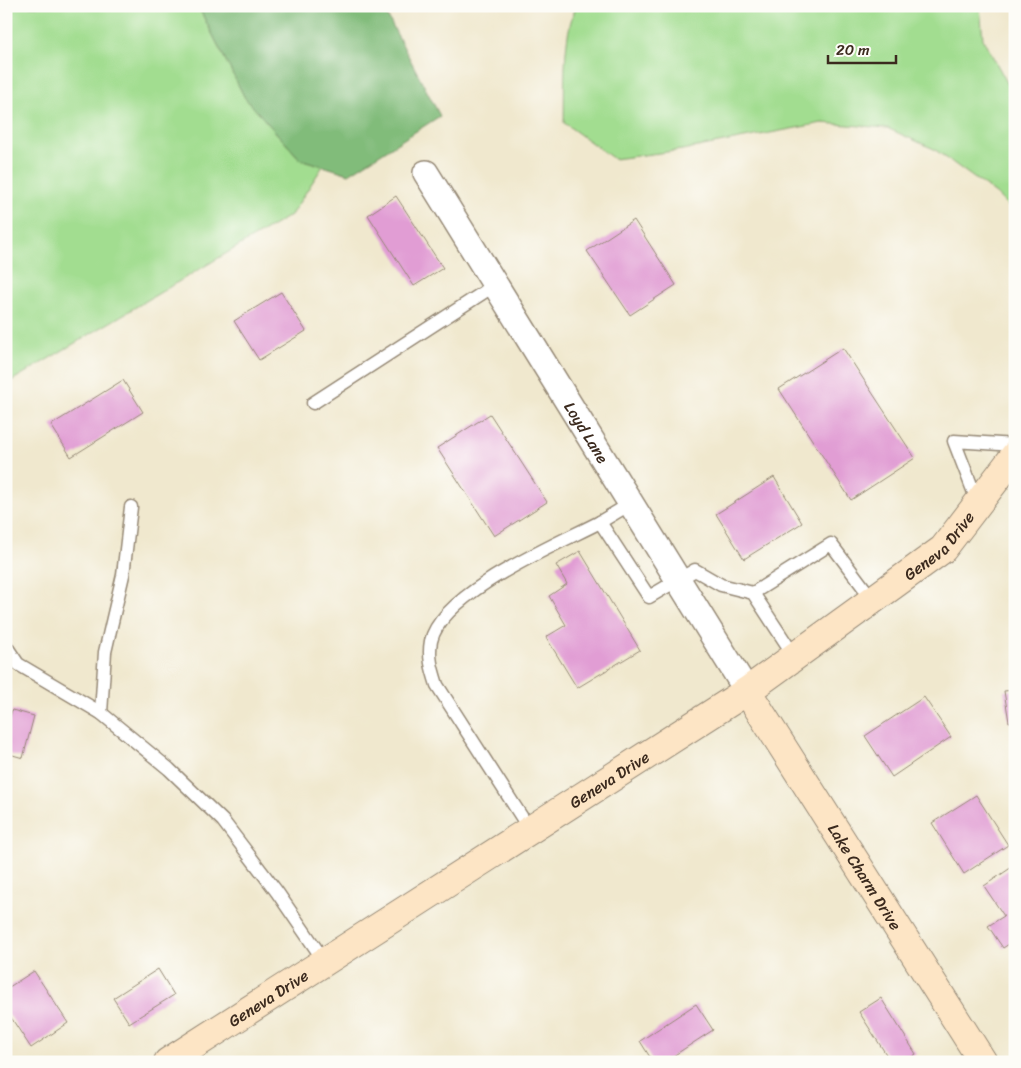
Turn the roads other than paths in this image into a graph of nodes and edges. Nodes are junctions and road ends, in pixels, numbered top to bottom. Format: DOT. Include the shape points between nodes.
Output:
graph roads {
  1 [pos="426,173"];
  2 [pos="495,285"];
  3 [pos="313,403"];
  4 [pos="1015,445"];
  5 [pos="1015,455"];
  6 [pos="630,504"];
  7 [pos="978,504"];
  8 [pos="131,506"];
  9 [pos="600,522"];
  10 [pos="677,580"];
  11 [pos="753,593"];
  12 [pos="873,600"];
  13 [pos="6,646"];
  14 [pos="795,657"];
  15 [pos="747,692"];
  16 [pos="102,713"];
  17 [pos="530,830"];
  18 [pos="325,962"];
  19 [pos="168,1062"];
  20 [pos="983,1062"];
  1 -- 2 [label="street, Loyd Lane"];
  2 -- 3 [label="lane"];
  2 -- 6 [label="street, Loyd Lane"];
  4 -- 7 [label="lane" via="954,441"];
  5 -- 7 [label="main road, Geneva Drive"];
  6 -- 9 [label="lane"];
  6 -- 10 [label="street, Loyd Lane"];
  7 -- 12 [label="main road, Geneva Drive" via="943,549"];
  8 -- 16 [label="lane" via="122,575 105,652"];
  9 -- 10 [label="lane" via="649,597"];
  9 -- 17 [label="lane" via="471,591 447,615 432,638 429,660 437,685"];
  10 -- 11 [label="lane" via="695,570 721,585"];
  10 -- 15 [label="street, Loyd Lane"];
  11 -- 12 [label="lane" via="832,544"];
  11 -- 14 [label="lane"];
  12 -- 14 [label="main road, Geneva Drive"];
  13 -- 16 [label="lane" via="18,664"];
  14 -- 15 [label="main road, Geneva Drive"];
  15 -- 17 [label="main road, Geneva Drive"];
  15 -- 20 [label="main road, Lake Charm Drive"];
  16 -- 18 [label="lane" via="169,769 223,821"];
  17 -- 18 [label="main road, Geneva Drive"];
  18 -- 19 [label="main road, Geneva Drive"];
}
